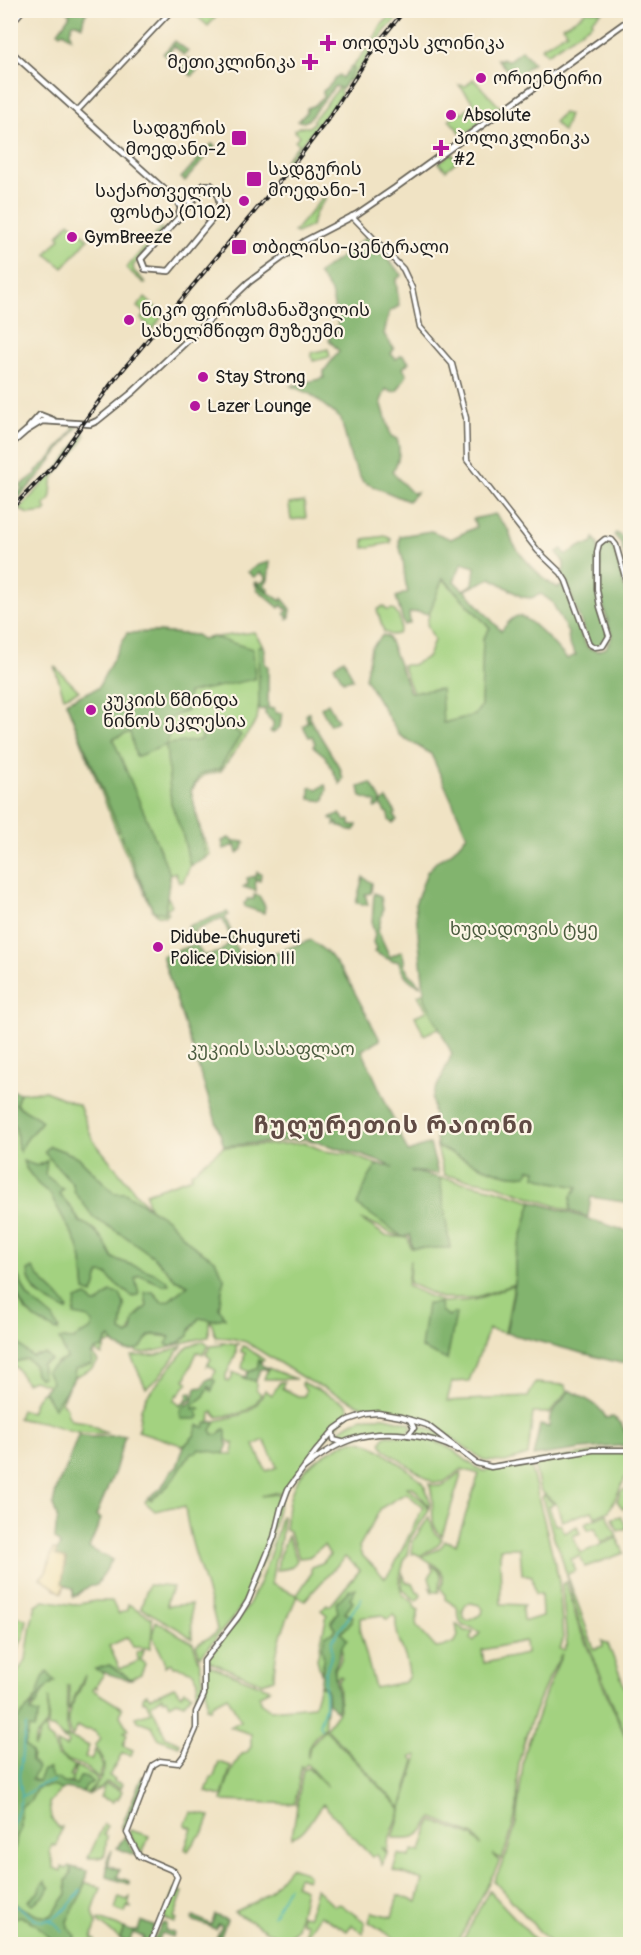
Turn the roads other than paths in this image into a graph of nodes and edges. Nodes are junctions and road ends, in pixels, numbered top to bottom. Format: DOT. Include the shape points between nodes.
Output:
graph roads {
  1 [pos="23,10"];
  2 [pos="172,10"];
  3 [pos="630,20"];
  4 [pos="10,26"];
  5 [pos="10,51"];
  6 [pos="10,56"];
  7 [pos="32,72"];
  8 [pos="78,110"];
  9 [pos="195,196"];
  10 [pos="180,203"];
  11 [pos="352,216"];
  12 [pos="176,219"];
  13 [pos="10,445"];
  14 [pos="630,595"];
  15 [pos="408,1418"];
  16 [pos="335,1429"];
  17 [pos="408,1435"];
  18 [pos="344,1442"];
  19 [pos="630,1450"];
  20 [pos="468,1457"];
  21 [pos="301,1471"];
  22 [pos="150,1944"];
  1 -- 4 [label="main road"];
  2 -- 8 [label="main road"];
  3 -- 11 [label="main road"];
  5 -- 7 [label="main road"];
  6 -- 7 [label="main road"];
  7 -- 8 [label="main road"];
  8 -- 10 [label="main road"];
  9 -- 10 [label="main road"];
  9 -- 12 [label="main road"];
  9 -- 12 [label="main road" via="202,186 213,186 219,209 169,272 145,270 141,259"];
  10 -- 12 [label="main road"];
  11 -- 13 [label="main road" via="305,242 249,282 138,388 97,421 90,424 41,418"];
  11 -- 14 [label="main road" via="403,269 412,288 420,327 453,368 466,418 467,460 538,551 562,574 588,644 603,646 609,636 597,589 597,552 605,539 616,545"];
  15 -- 16 [label="main road" via="366,1414"];
  15 -- 17 [label="main road" via="414,1428"];
  15 -- 20 [label="main road" via="427,1425"];
  16 -- 18 [label="main road" via="333,1437"];
  16 -- 21 [label="main road"];
  17 -- 18 [label="main road" via="373,1433"];
  17 -- 20 [label="main road" via="445,1444"];
  18 -- 21 [label="main road"];
  19 -- 20 [label="main road" via="593,1450 491,1467"];
  21 -- 22 [label="main road" via="285,1496 274,1537 248,1601 204,1661 204,1695 185,1754 178,1763 160,1761 153,1765 127,1833 139,1856 174,1871 177,1877"];
}
